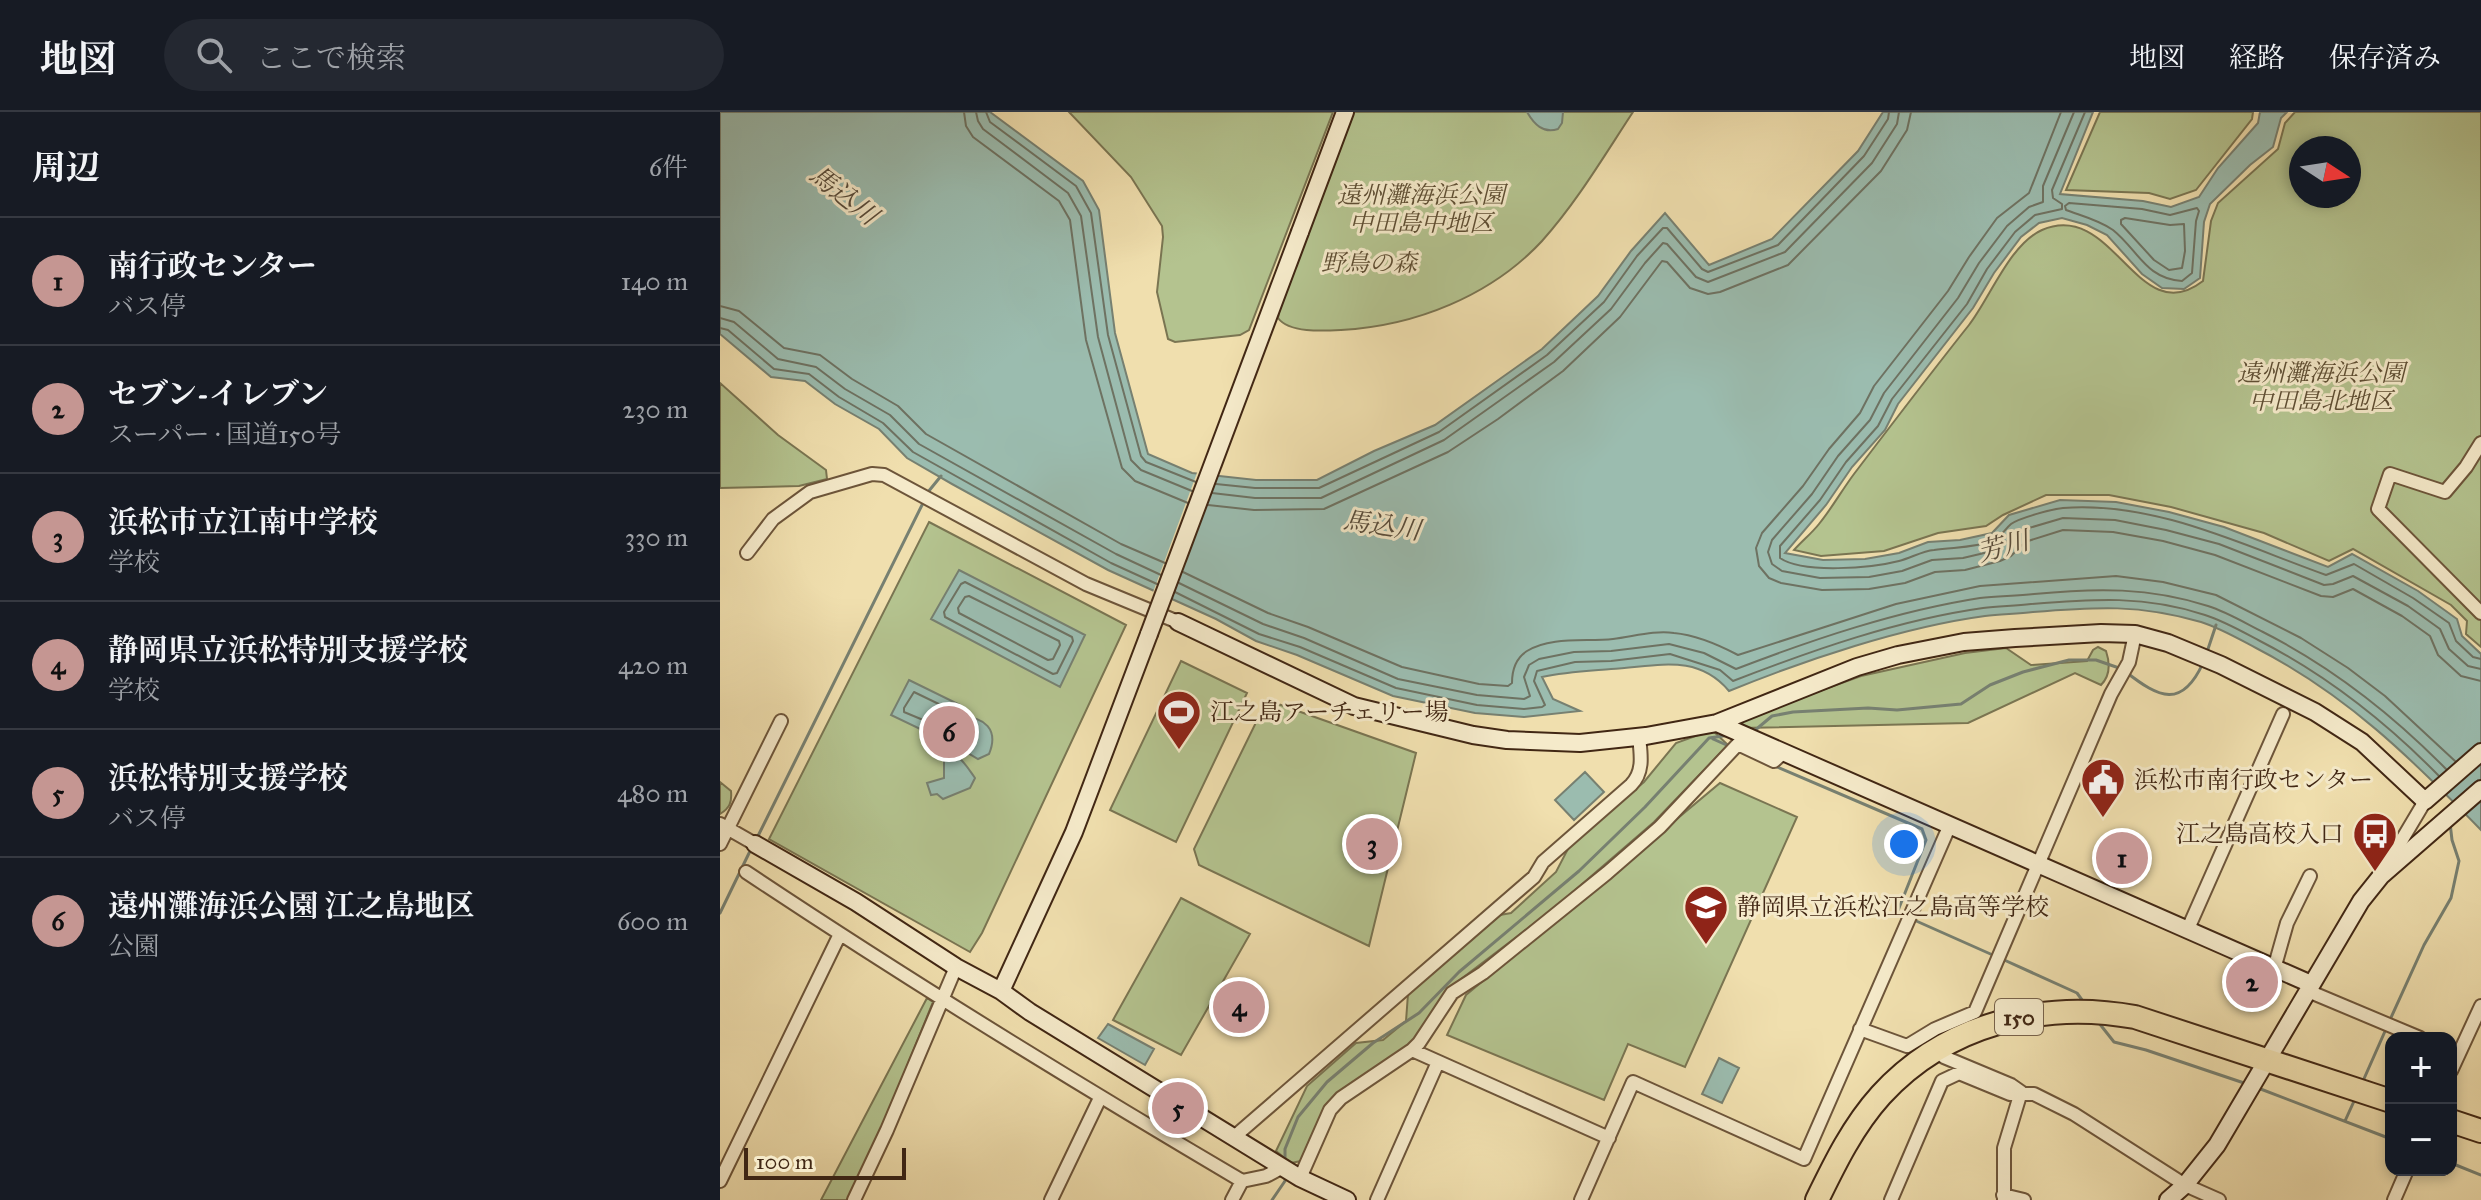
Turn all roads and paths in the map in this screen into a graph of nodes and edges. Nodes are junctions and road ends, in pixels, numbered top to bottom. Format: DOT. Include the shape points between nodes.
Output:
graph roads {
  1 [pos="1345,112"];
  2 [pos="2481,443"];
  3 [pos="747,553"];
  4 [pos="2481,613"];
  5 [pos="1178,622"];
  6 [pos="2135,634"];
  7 [pos="2283,714"];
  8 [pos="781,721"];
  9 [pos="1717,723"];
  10 [pos="1639,737"];
  11 [pos="2481,752"];
  12 [pos="1783,753"];
  13 [pos="2481,789"];
  14 [pos="2425,801"];
  15 [pos="1949,827"];
  16 [pos="727,828"];
  17 [pos="720,844"];
  18 [pos="755,844"];
  19 [pos="2038,865"];
  20 [pos="746,872"];
  21 [pos="2310,876"];
  22 [pos="2381,876"];
  23 [pos="2187,931"];
  24 [pos="840,934"];
  25 [pos="956,967"];
  26 [pos="2274,969"];
  27 [pos="2309,987"];
  28 [pos="1001,991"];
  29 [pos="942,999"];
  30 [pos="2481,1006"];
  31 [pos="1861,1026"];
  32 [pos="2407,1032"];
  33 [pos="1904,1039"];
  34 [pos="2457,1049"];
  35 [pos="1412,1050"];
  36 [pos="1944,1057"];
  37 [pos="2268,1061"];
  38 [pos="1438,1062"];
  39 [pos="2021,1092"];
  40 [pos="1100,1098"];
  41 [pos="2385,1099"];
  42 [pos="2457,1123"];
  43 [pos="2481,1131"];
  44 [pos="1234,1137"];
  45 [pos="1609,1138"];
  46 [pos="1283,1167"];
  47 [pos="2404,1176"];
  48 [pos="1300,1178"];
  49 [pos="720,1181"];
  50 [pos="1242,1181"];
  51 [pos="2185,1185"];
  52 [pos="2004,1197"];
  53 [pos="854,1200"];
  54 [pos="1051,1200"];
  55 [pos="1232,1200"];
  56 [pos="1347,1200"];
  57 [pos="1377,1200"];
  58 [pos="1581,1200"];
  59 [pos="1817,1200"];
  60 [pos="1891,1200"];
  61 [pos="2024,1200"];
  62 [pos="2168,1200"];
  63 [pos="2219,1200"];
  64 [pos="2394,1200"];
  1 -- 28 [label="street, bridge" via="1067,849"];
  2 -- 4 [label="street" via="2445,492 2390,474 2378,509"];
  3 -- 5 [label="street" via="773,519 810,492 872,474 893,479 1086,584"];
  5 -- 10 [label="street" via="1343,701 1448,730 1546,742"];
  6 -- 9 [label="street" via="1964,642 1898,655"];
  6 -- 14 [label="street" via="2207,659 2315,712 2362,742"];
  6 -- 19 [label="street" via="2129,662"];
  7 -- 23 [label="street"];
  8 -- 16 [label="street"];
  9 -- 10 [label="street"];
  9 -- 12 [label="street"];
  10 -- 44 [label="street" via="1639,777 1631,785 1543,862 1534,877"];
  11 -- 14 [label="street"];
  12 -- 15 [label="street"];
  12 -- 35 [label="street" via="1774,761 1738,744 1660,827 1520,944 1452,993"];
  13 -- 22 [label="street"];
  14 -- 22 [label="street"];
  15 -- 19 [label="street"];
  15 -- 31 [label="street"];
  16 -- 17 [label="street"];
  16 -- 18 [label="street"];
  18 -- 25 [label="street"];
  19 -- 23 [label="street"];
  19 -- 31 [label="street" via="1975,1012 1907,1046"];
  20 -- 24 [label="street"];
  21 -- 26 [label="street" via="2287,923"];
  22 -- 27 [label="street"];
  23 -- 26 [label="street"];
  24 -- 29 [label="street"];
  24 -- 49 [label="street"];
  25 -- 28 [label="street"];
  25 -- 29 [label="street"];
  26 -- 27 [label="street"];
  27 -- 32 [label="street"];
  27 -- 37 [label="street"];
  28 -- 44 [label="street"];
  29 -- 40 [label="street"];
  29 -- 53 [label="street"];
  30 -- 34 [label="street"];
  31 -- 33 [label="street"];
  31 -- 45 [label="street" via="1804,1159 1633,1082"];
  35 -- 38 [label="street"];
  35 -- 48 [label="street" via="1330,1110"];
  36 -- 39 [label="street"];
  37 -- 41 [label="highway, 150"];
  37 -- 51 [label="street" via="2217,1145"];
  37 -- 59 [label="highway, 150" via="2106,1012 2049,1012 2002,1021 1946,1044 1881,1095 1842,1150"];
  38 -- 45 [label="street"];
  38 -- 57 [label="street"];
  39 -- 51 [label="street" via="2074,1114"];
  39 -- 52 [label="street" via="2004,1148"];
  39 -- 60 [label="street" via="2010,1094 1959,1073 1942,1081"];
  40 -- 50 [label="street"];
  40 -- 54 [label="street"];
  42 -- 43 [label="highway"];
  44 -- 46 [label="street"];
  45 -- 58 [label="street"];
  46 -- 48 [label="street"];
  46 -- 50 [label="street"];
  47 -- 64 [label="street"];
  48 -- 56 [label="street"];
  50 -- 55 [label="street"];
  51 -- 62 [label="street"];
  51 -- 63 [label="street"];
  52 -- 61 [label="street"];
}
